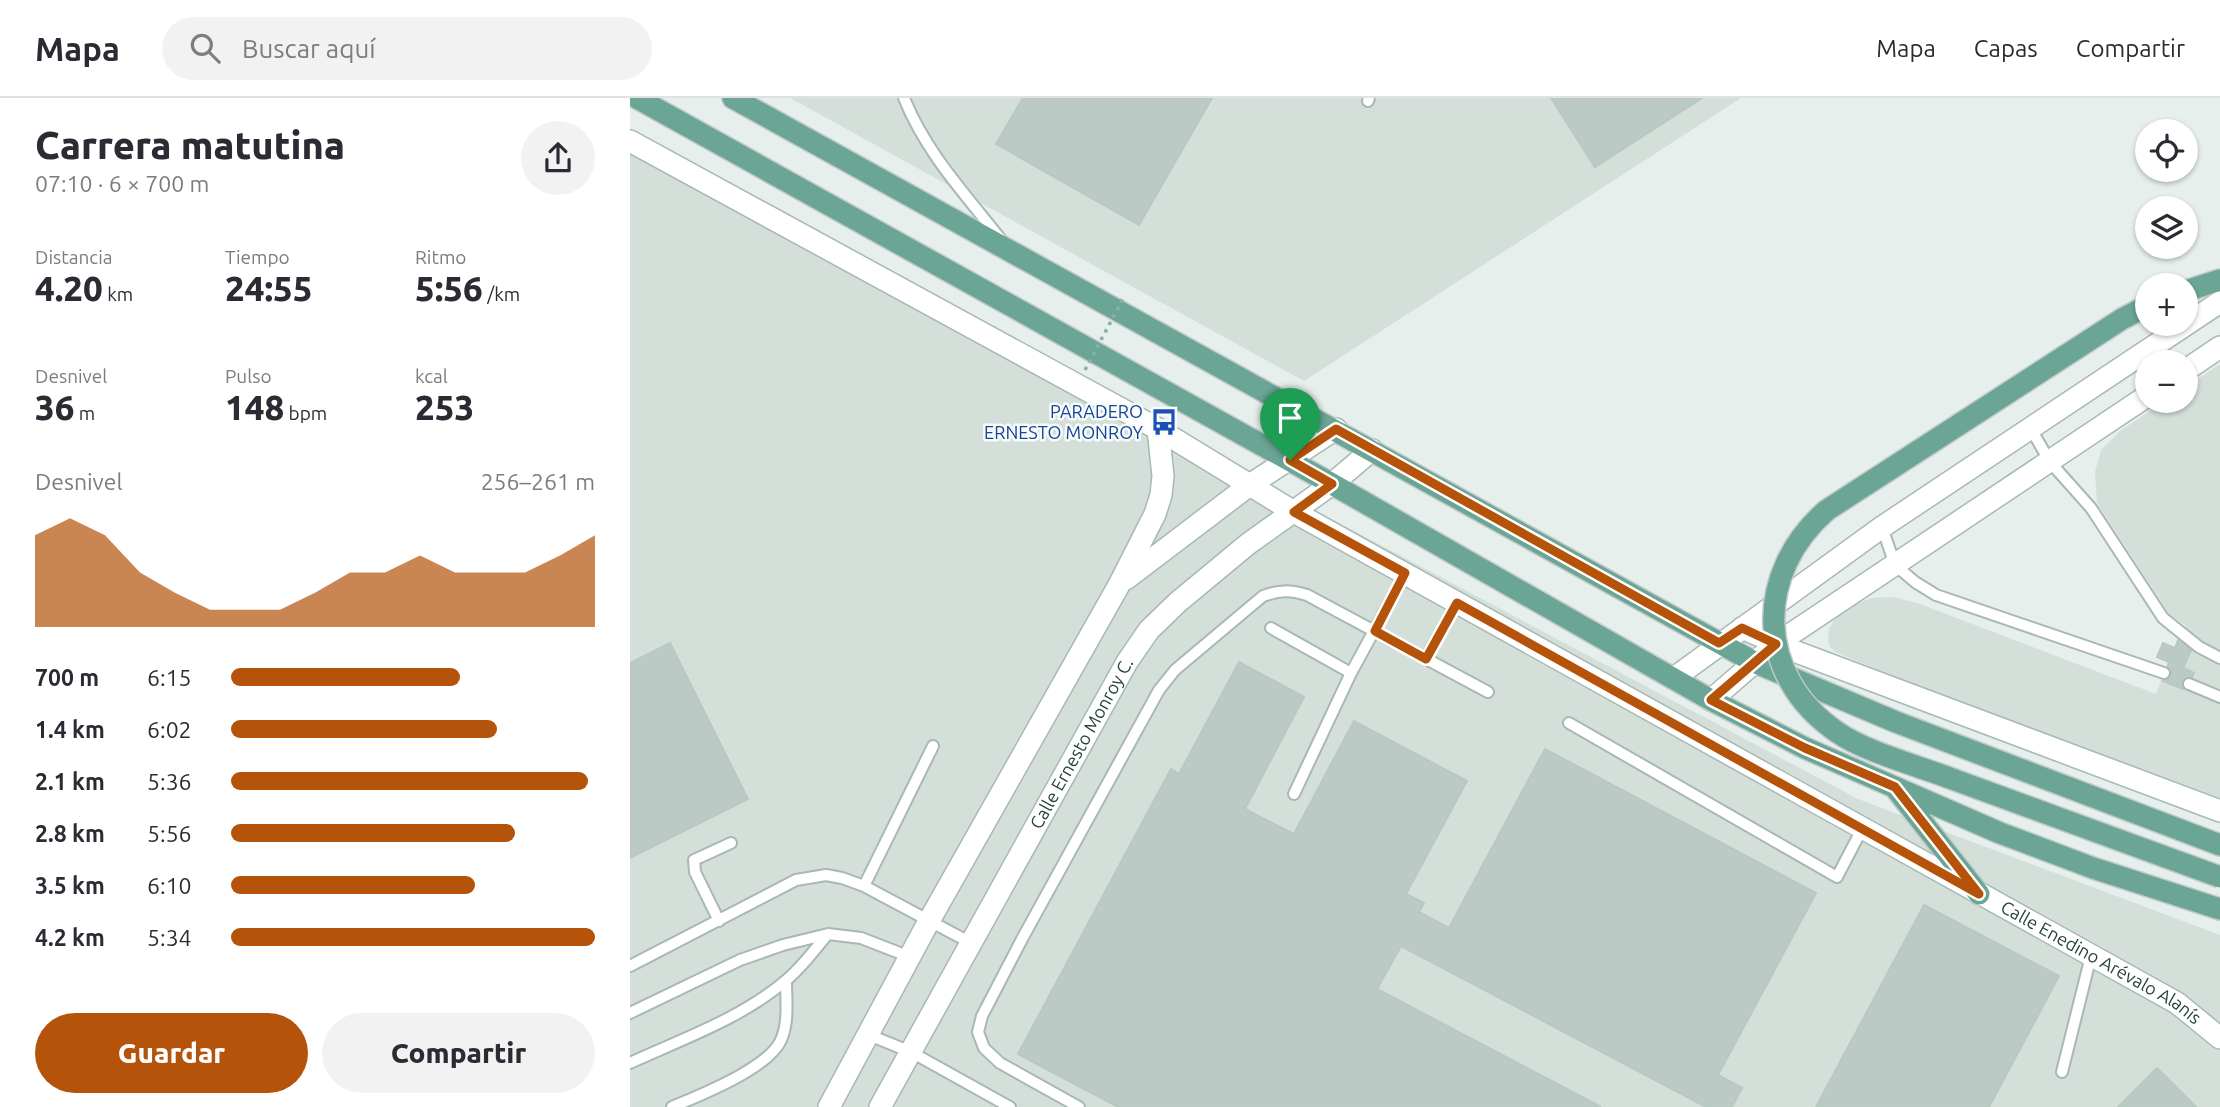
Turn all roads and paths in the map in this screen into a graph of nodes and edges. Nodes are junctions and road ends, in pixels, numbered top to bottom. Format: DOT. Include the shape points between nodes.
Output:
graph roads {
  1 [pos="637,98"];
  2 [pos="733,98"];
  3 [pos="904,98"];
  4 [pos="630,141"];
  5 [pos="1013,254"];
  6 [pos="2220,280"];
  7 [pos="2198,287"];
  8 [pos="1125,295"];
  9 [pos="2220,302"];
  10 [pos="2135,312"];
  11 [pos="2220,348"];
  12 [pos="2198,362"];
  13 [pos="1086,370"];
  14 [pos="2135,404"];
  15 [pos="1157,429"];
  16 [pos="1336,429"];
  17 [pos="2031,429"];
  18 [pos="1372,450"];
  19 [pos="1290,460"];
  20 [pos="2050,462"];
  21 [pos="1251,484"];
  22 [pos="1332,484"];
  23 [pos="1294,512"];
  24 [pos="1882,527"];
  25 [pos="1895,565"];
  26 [pos="1405,573"];
  27 [pos="1119,585"];
  28 [pos="1457,603"];
  29 [pos="1271,628"];
  30 [pos="1742,628"];
  31 [pos="1375,631"];
  32 [pos="1719,643"];
  33 [pos="1776,644"];
  34 [pos="2220,658"];
  35 [pos="1426,659"];
  36 [pos="1754,662"];
  37 [pos="1351,673"];
  38 [pos="2164,673"];
  39 [pos="1674,678"];
  40 [pos="2189,684"];
  41 [pos="1489,692"];
  42 [pos="2220,697"];
  43 [pos="1711,700"];
  44 [pos="1569,723"];
  45 [pos="933,746"];
  46 [pos="1895,787"];
  47 [pos="1294,794"];
  48 [pos="2220,811"];
  49 [pos="1862,829"];
  50 [pos="731,843"];
  51 [pos="2220,845"];
  52 [pos="2220,877"];
  53 [pos="864,886"];
  54 [pos="1979,894"];
  55 [pos="2220,909"];
  56 [pos="719,920"];
  57 [pos="929,921"];
  58 [pos="828,934"];
  59 [pos="971,943"];
  60 [pos="2091,956"];
  61 [pos="910,957"];
  62 [pos="630,966"];
  63 [pos="786,981"];
  64 [pos="630,1013"];
  65 [pos="869,1035"];
  66 [pos="2220,1038"];
  67 [pos="911,1052"];
  68 [pos="630,1063"];
  69 [pos="2062,1072"];
  70 [pos="672,1107"];
  71 [pos="829,1107"];
  72 [pos="880,1107"];
  73 [pos="1010,1107"];
  74 [pos="1079,1107"];
  1 -- 19 [label="main road"];
  2 -- 5 [label="main road"];
  3 -- 5 [label="lane" via="944,171"];
  4 -- 15 [label="street, Calle Enedino Arévalo Alanís"];
  5 -- 16 [label="main road"];
  6 -- 7 [label="main road"];
  8 -- 13 [label="path, bridge"];
  9 -- 17 [label="street"];
  10 -- 52 [label="main road, bridge" via="1813,522 1782,570 1774,635 1783,667 1803,702 1840,734"];
  11 -- 12 [label="street"];
  14 -- 20 [label="street"];
  15 -- 21 [label="street, Calle Enedino Arévalo Alanís"];
  15 -- 27 [label="street" via="1161,495"];
  16 -- 18 [label="main road"];
  16 -- 19 [label="street"];
  17 -- 20 [label="lane"];
  17 -- 24 [label="street"];
  18 -- 22 [label="street, Calle Ernesto Monroy C."];
  18 -- 32 [label="main road"];
  19 -- 21 [label="street"];
  19 -- 22 [label="main road"];
  20 -- 25 [label="street"];
  20 -- 34 [label="lane" via="2091,508 2163,618"];
  21 -- 23 [label="street, Calle Enedino Arévalo Alanís"];
  21 -- 27 [label="street"];
  22 -- 23 [label="street, Calle Ernesto Monroy C."];
  22 -- 39 [label="main road"];
  23 -- 26 [label="street, Calle Enedino Arévalo Alanís"];
  23 -- 59 [label="street, Calle Ernesto Monroy C." via="1248,544 1149,630"];
  24 -- 25 [label="lane"];
  24 -- 30 [label="street"];
  25 -- 33 [label="street"];
  25 -- 38 [label="lane" via="1936,595"];
  26 -- 28 [label="street, Calle Enedino Arévalo Alanís"];
  26 -- 31 [label="lane"];
  27 -- 57 [label="street"];
  28 -- 35 [label="lane"];
  28 -- 49 [label="street, Calle Enedino Arévalo Alanís"];
  29 -- 37 [label="lane"];
  30 -- 32 [label="street"];
  30 -- 33 [label="street"];
  31 -- 35 [label="lane"];
  31 -- 37 [label="lane"];
  31 -- 74 [label="lane" via="1307,595 1280,590 1253,604 1175,670 1159,690 1016,950 978,1032 984,1048 1000,1063"];
  32 -- 36 [label="main road"];
  32 -- 39 [label="street"];
  33 -- 36 [label="street"];
  33 -- 48 [label="street"];
  35 -- 41 [label="lane"];
  36 -- 43 [label="street"];
  36 -- 51 [label="main road" via="1896,722"];
  37 -- 47 [label="lane"];
  39 -- 43 [label="main road"];
  40 -- 42 [label="lane"];
  43 -- 46 [label="main road"];
  44 -- 49 [label="lane" via="1837,877"];
  45 -- 53 [label="lane"];
  46 -- 54 [label="main road"];
  46 -- 55 [label="main road" via="2058,855"];
  49 -- 54 [label="street, Calle Enedino Arévalo Alanís"];
  50 -- 56 [label="lane" via="694,860 695,872"];
  53 -- 56 [label="lane" via="842,878 811,876"];
  53 -- 57 [label="lane"];
  54 -- 60 [label="street, Calle Enedino Arévalo Alanís"];
  56 -- 62 [label="lane"];
  57 -- 59 [label="lane"];
  57 -- 61 [label="street"];
  58 -- 61 [label="lane" via="861,938"];
  58 -- 63 [label="lane"];
  58 -- 64 [label="lane" via="740,960"];
  59 -- 67 [label="street, Calle Ernesto Monroy C."];
  60 -- 66 [label="street, Calle Enedino Arévalo Alanís" via="2177,1003"];
  60 -- 69 [label="lane"];
  61 -- 65 [label="street"];
  63 -- 68 [label="lane" via="728,1018"];
  63 -- 70 [label="lane" via="786,1018 776,1050 713,1090"];
  65 -- 67 [label="lane"];
  65 -- 71 [label="street"];
  67 -- 72 [label="street, Calle Ernesto Monroy C."];
  67 -- 73 [label="lane"];
}
